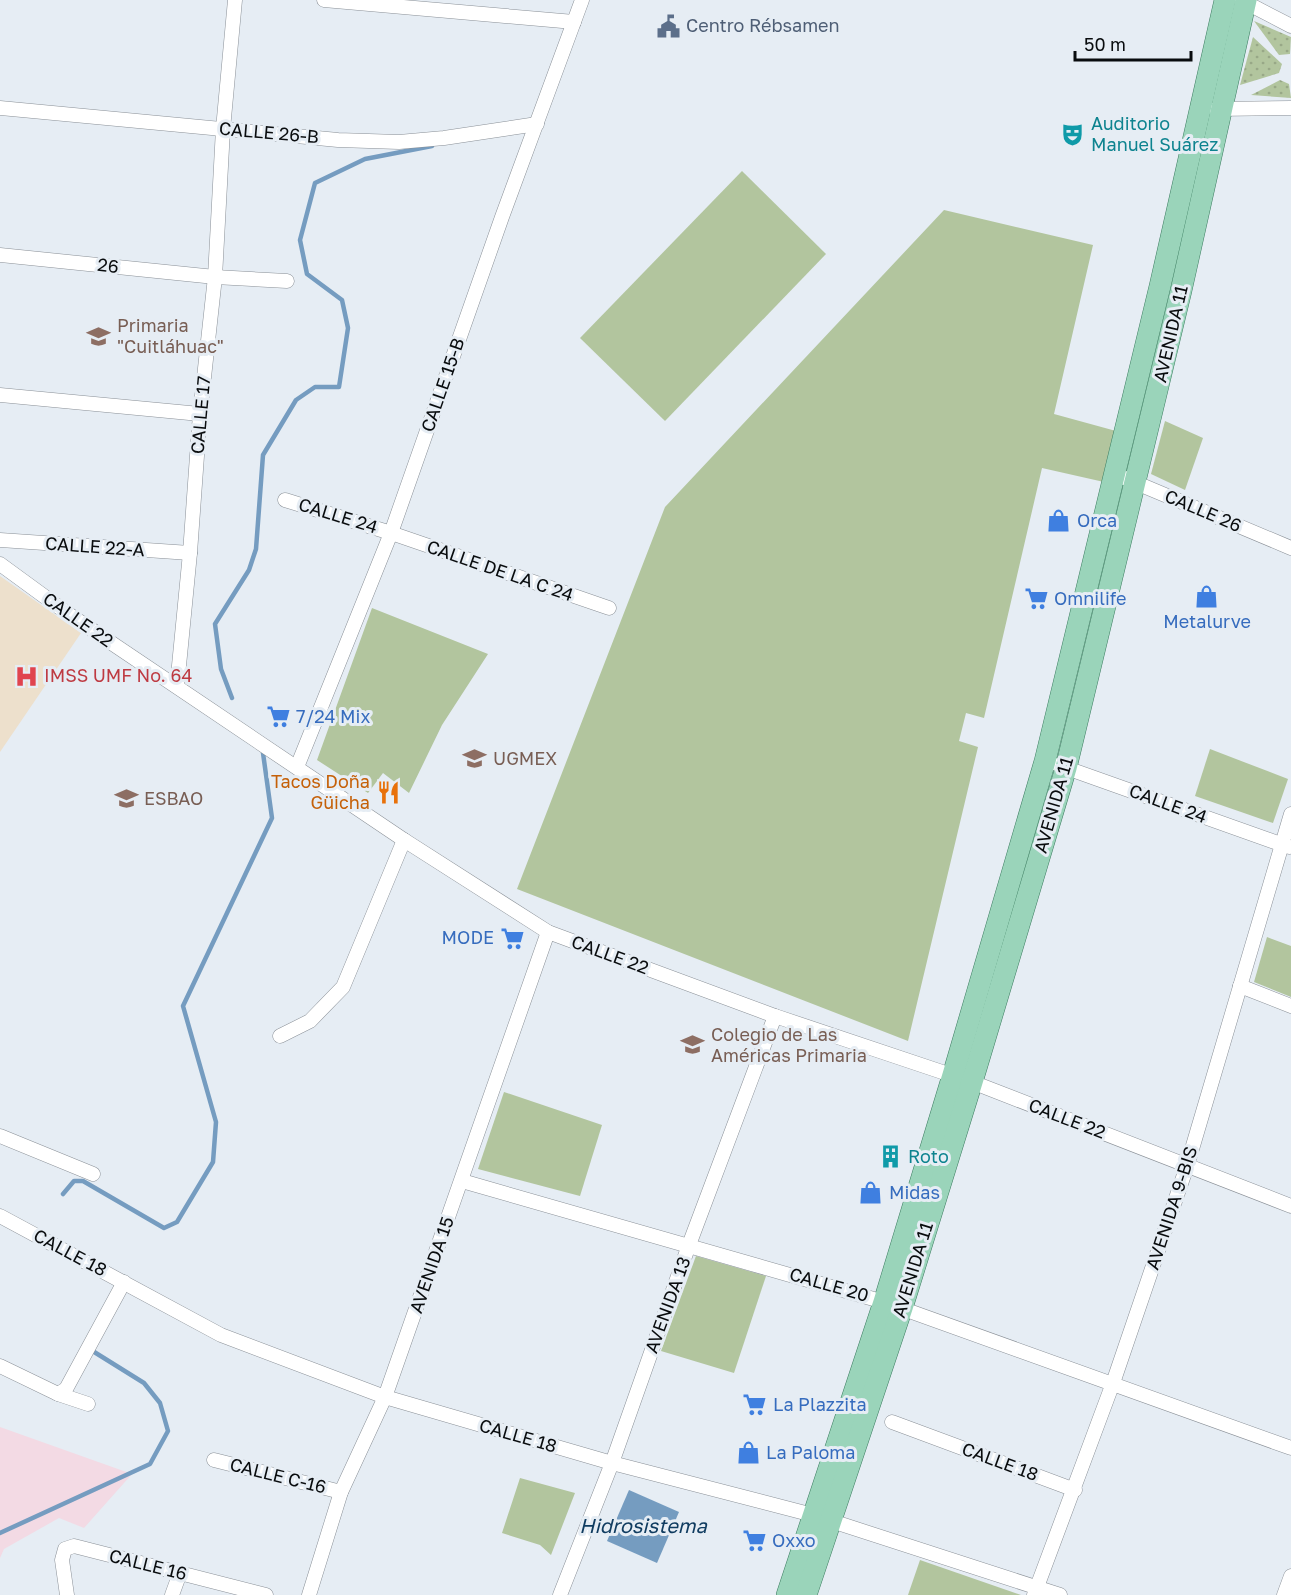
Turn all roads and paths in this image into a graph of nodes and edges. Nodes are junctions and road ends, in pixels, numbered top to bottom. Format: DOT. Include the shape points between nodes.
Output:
graph roads {
  1 [pos="235,0"];
  2 [pos="324,0"];
  3 [pos="582,0"];
  4 [pos="1239,0"];
  5 [pos="574,22"];
  6 [pos="1291,26"];
  7 [pos="0,108"];
  8 [pos="1211,108"];
  9 [pos="1291,108"];
  10 [pos="537,124"];
  11 [pos="223,129"];
  12 [pos="0,255"];
  13 [pos="215,277"];
  14 [pos="286,281"];
  15 [pos="1160,286"];
  16 [pos="1181,291"];
  17 [pos="1135,386"];
  18 [pos="1157,393"];
  19 [pos="0,395"];
  20 [pos="200,414"];
  21 [pos="1115,474"];
  22 [pos="1136,483"];
  23 [pos="285,500"];
  24 [pos="391,533"];
  25 [pos="0,540"];
  26 [pos="1291,548"];
  27 [pos="190,553"];
  28 [pos="0,564"];
  29 [pos="1090,574"];
  30 [pos="1112,582"];
  31 [pos="609,608"];
  32 [pos="177,686"];
  33 [pos="1045,761"];
  34 [pos="297,767"];
  35 [pos="1066,768"];
  36 [pos="1291,814"];
  37 [pos="405,840"];
  38 [pos="1287,846"];
  39 [pos="548,932"];
  40 [pos="1005,935"];
  41 [pos="1239,986"];
  42 [pos="1291,1006"];
  43 [pos="775,1016"];
  44 [pos="280,1036"];
  45 [pos="963,1078"];
  46 [pos="0,1136"];
  47 [pos="1187,1166"];
  48 [pos="93,1173"];
  49 [pos="462,1181"];
  50 [pos="1291,1206"];
  51 [pos="0,1216"];
  52 [pos="689,1245"];
  53 [pos="124,1282"];
  54 [pos="893,1305"];
  55 [pos="0,1366"];
  56 [pos="1113,1383"];
  57 [pos="58,1394"];
  58 [pos="385,1397"];
  59 [pos="88,1404"];
  60 [pos="892,1422"];
  61 [pos="1291,1448"];
  62 [pos="214,1460"];
  63 [pos="612,1463"];
  64 [pos="1075,1490"];
  65 [pos="341,1492"];
  66 [pos="822,1518"];
  67 [pos="180,1573"];
  68 [pos="1291,1576"];
  69 [pos="1035,1591"];
  70 [pos="67,1595"];
  71 [pos="172,1595"];
  72 [pos="266,1595"];
  73 [pos="309,1595"];
  74 [pos="560,1595"];
  75 [pos="787,1595"];
  76 [pos="806,1595"];
  77 [pos="1060,1595"];
  78 [pos="1284,1595"];
  1 -- 11 [label="street, CALLE 17"];
  2 -- 5 [label="street"];
  3 -- 5 [label="street, CALLE 15-B"];
  4 -- 6 [label="street"];
  4 -- 8 [label="main road, AVENIDA 11"];
  5 -- 10 [label="street, CALLE 15-B"];
  7 -- 11 [label="street, CALLE 26-B"];
  8 -- 9 [label="street"];
  8 -- 15 [label="main road, AVENIDA 11"];
  8 -- 16 [label="main road, AVENIDA 11"];
  10 -- 11 [label="street, CALLE 26-B" via="399,142"];
  10 -- 24 [label="street, CALLE 15-B"];
  11 -- 13 [label="street, CALLE 17"];
  12 -- 13 [label="street, 26"];
  13 -- 14 [label="street, 26"];
  13 -- 20 [label="street, CALLE 17"];
  15 -- 16 [label="main road"];
  15 -- 17 [label="main road, AVENIDA 11"];
  16 -- 18 [label="main road, AVENIDA 11"];
  17 -- 18 [label="main road"];
  17 -- 21 [label="main road, AVENIDA 11"];
  18 -- 22 [label="main road, AVENIDA 11"];
  19 -- 20 [label="street"];
  20 -- 27 [label="street, CALLE 17"];
  21 -- 22 [label="street, CALLE 26"];
  21 -- 29 [label="main road, AVENIDA 11"];
  22 -- 26 [label="street, CALLE 26"];
  22 -- 30 [label="main road, AVENIDA 11"];
  23 -- 24 [label="street, CALLE 24"];
  24 -- 31 [label="street, CALLE DE LA C 24"];
  24 -- 34 [label="street, CALLE 15-B"];
  25 -- 27 [label="street, CALLE 22-A"];
  27 -- 32 [label="street, CALLE 17"];
  28 -- 32 [label="street, CALLE 22" via="67,614"];
  29 -- 30 [label="main road"];
  29 -- 33 [label="main road, AVENIDA 11"];
  30 -- 35 [label="main road, AVENIDA 11"];
  32 -- 34 [label="street, CALLE 22"];
  33 -- 35 [label="street, CALLE 24"];
  33 -- 40 [label="main road, AVENIDA 11"];
  34 -- 37 [label="street, CALLE 22"];
  35 -- 38 [label="street, CALLE 24"];
  35 -- 40 [label="main road, AVENIDA 11"];
  36 -- 38 [label="street, AVENIDA 9-BIS"];
  37 -- 39 [label="street, CALLE 22"];
  37 -- 44 [label="street" via="343,987 310,1021"];
  38 -- 41 [label="street, AVENIDA 9-BIS"];
  39 -- 43 [label="street, CALLE 22"];
  39 -- 49 [label="street, AVENIDA 15"];
  40 -- 45 [label="main road, AVENIDA 11"];
  41 -- 42 [label="street"];
  41 -- 47 [label="street, AVENIDA 9-BIS"];
  43 -- 45 [label="street, CALLE 22"];
  43 -- 52 [label="street, AVENIDA 13"];
  45 -- 47 [label="street, CALLE 22"];
  45 -- 54 [label="main road, AVENIDA 11"];
  46 -- 48 [label="street"];
  47 -- 50 [label="street, CALLE 22"];
  47 -- 56 [label="street, AVENIDA 9-BIS"];
  49 -- 52 [label="street, CALLE 20"];
  49 -- 58 [label="street, AVENIDA 15"];
  51 -- 53 [label="street, CALLE 18"];
  52 -- 54 [label="street, CALLE 20"];
  52 -- 63 [label="street, AVENIDA 13"];
  53 -- 57 [label="street" via="66,1389"];
  53 -- 58 [label="street, CALLE 18" via="221,1335"];
  54 -- 56 [label="street, CALLE 20"];
  54 -- 66 [label="main road, AVENIDA 11"];
  55 -- 57 [label="street"];
  56 -- 61 [label="street, CALLE 20"];
  56 -- 64 [label="street, AVENIDA 9-BIS"];
  57 -- 59 [label="street"];
  58 -- 63 [label="street, CALLE 18"];
  58 -- 65 [label="street, AVENIDA 15"];
  60 -- 64 [label="street, CALLE 18"];
  62 -- 65 [label="street, CALLE C-16"];
  63 -- 66 [label="street, CALLE 18"];
  63 -- 74 [label="street, AVENIDA 13"];
  64 -- 69 [label="street, AVENIDA 9-BIS"];
  65 -- 73 [label="street, AVENIDA 15"];
  66 -- 69 [label="street, CALLE 18"];
  66 -- 75 [label="main road, AVENIDA 11"];
  66 -- 76 [label="main road, AVENIDA 11"];
  67 -- 70 [label="street, CALLE 16" via="74,1546 65,1549 62,1560"];
  67 -- 71 [label="street"];
  67 -- 72 [label="street, CALLE 16"];
  68 -- 78 [label="street"];
  69 -- 77 [label="street, CALLE 18"];
}
